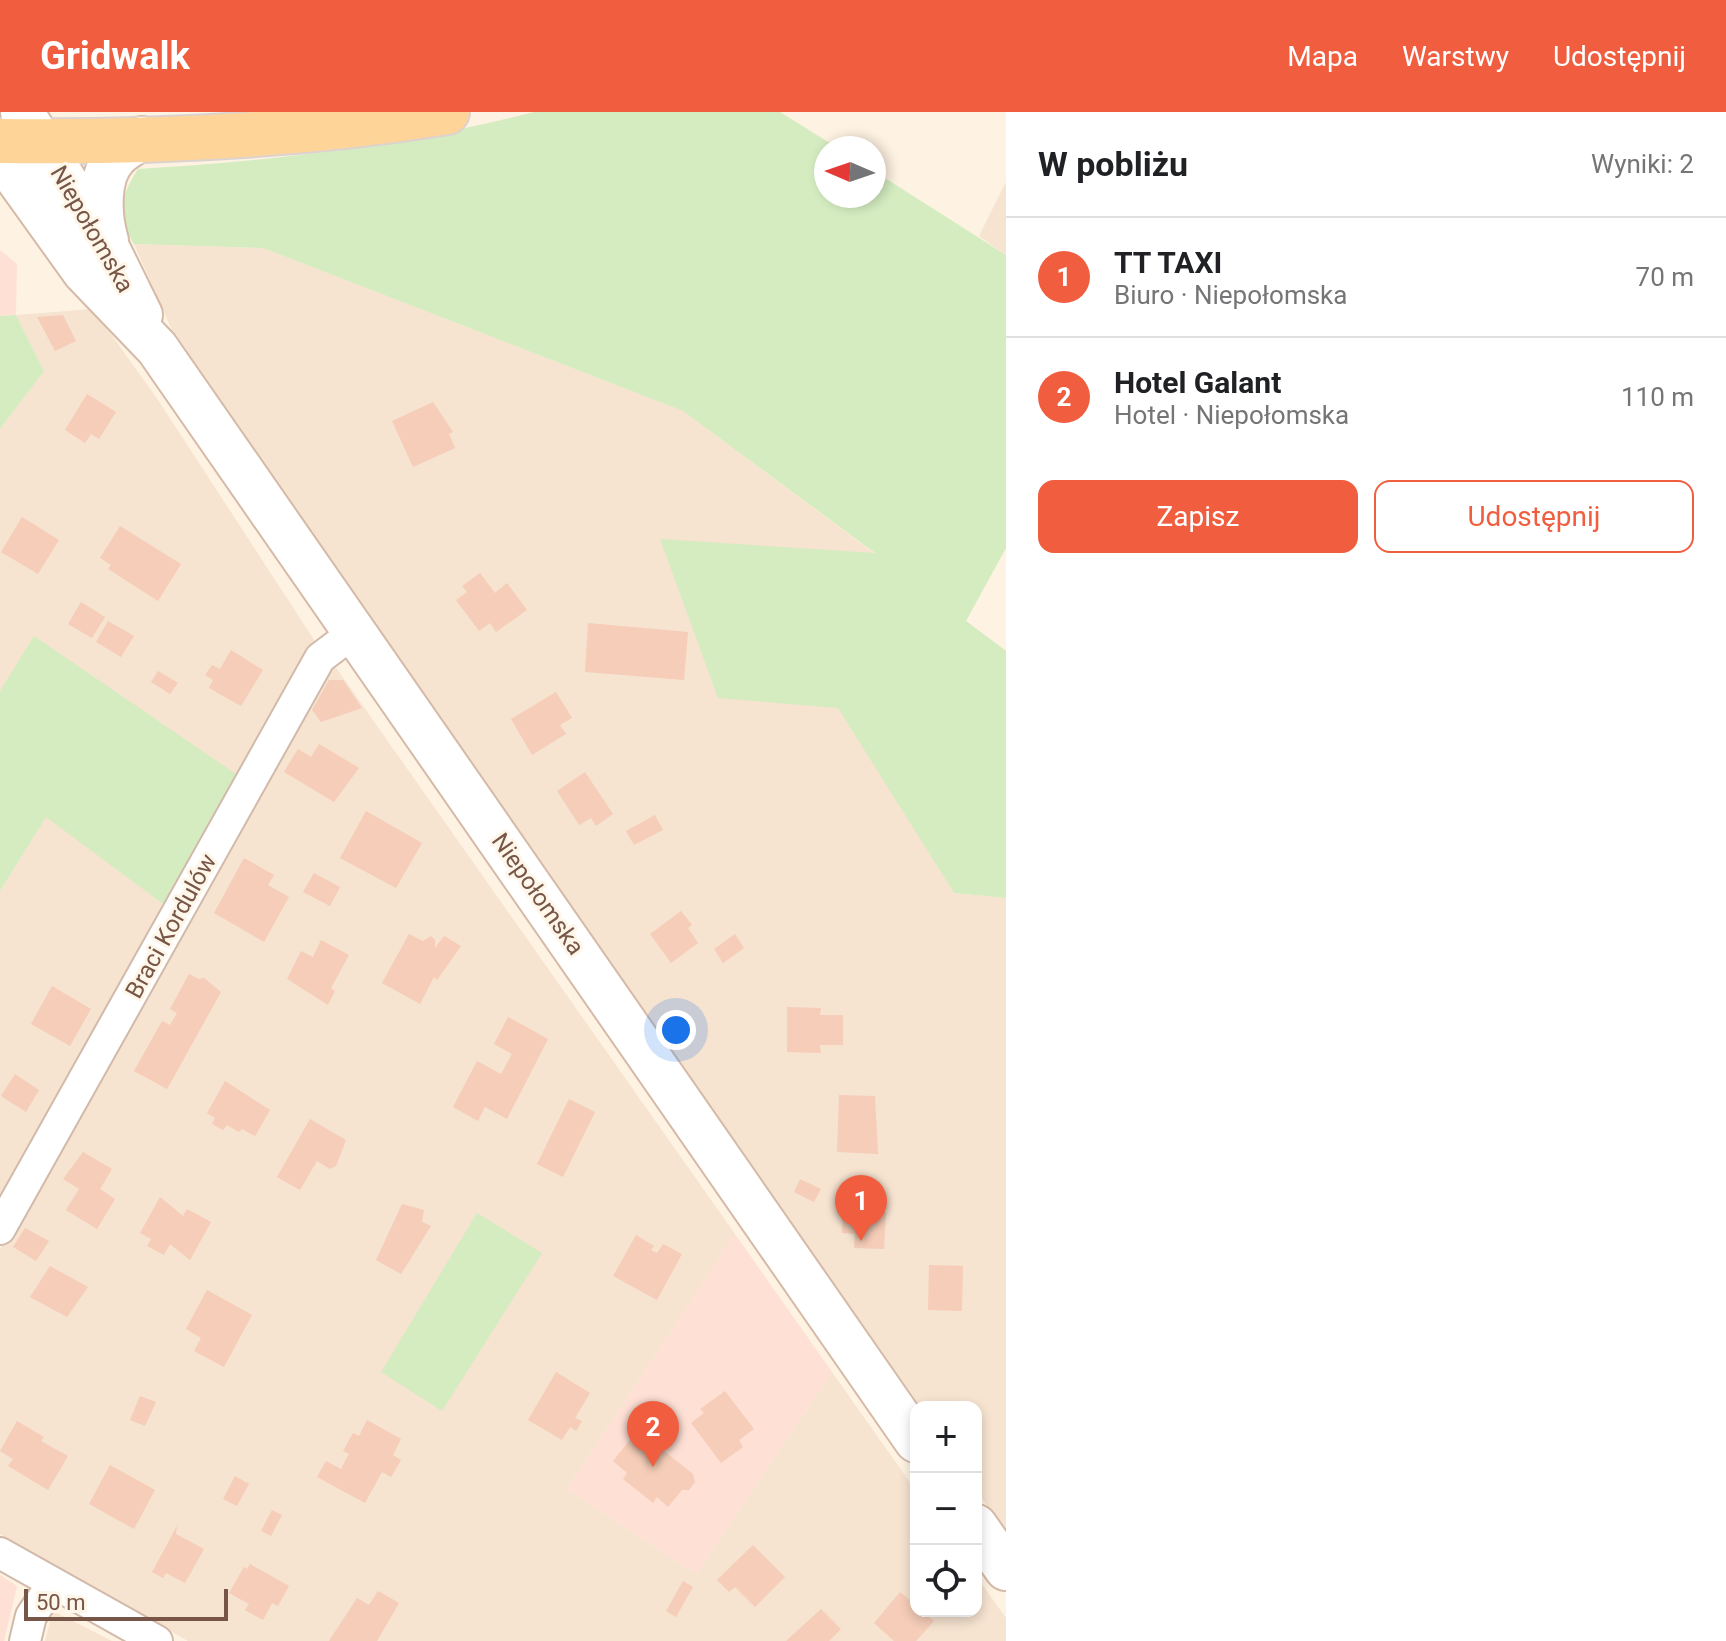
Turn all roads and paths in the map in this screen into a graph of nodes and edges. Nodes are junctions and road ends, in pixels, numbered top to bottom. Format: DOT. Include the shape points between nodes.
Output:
graph roads {
  1 [pos="447,112"];
  2 [pos="15,137"];
  3 [pos="142,138"];
  4 [pos="109,250"];
  5 [pos="157,348"];
  6 [pos="353,633"];
  7 [pos="0,1229"];
  8 [pos="910,1432"];
  9 [pos="982,1535"];
  10 [pos="0,1553"];
  11 [pos="1006,1569"];
  12 [pos="53,1583"];
  13 [pos="25,1641"];
  14 [pos="157,1641"];
  1 -- 3 [label="main road" via="386,122"];
  2 -- 3 [label="main road"];
  2 -- 4 [label="main road, Niepołomska"];
  2 -- 5 [label="main road, Niepołomska" via="84,272"];
  3 -- 4 [label="main road" via="115,157 107,175 100,217"];
  4 -- 5 [label="main road, Niepołomska"];
  5 -- 6 [label="main road, Niepołomska"];
  6 -- 7 [label="street, Braci Kordulów" via="320,658"];
  6 -- 8 [label="main road, Niepołomska"];
  9 -- 11 [label="main road"];
  10 -- 12 [label="street"];
  12 -- 13 [label="street" via="31,1616"];
  12 -- 14 [label="street"];
}
